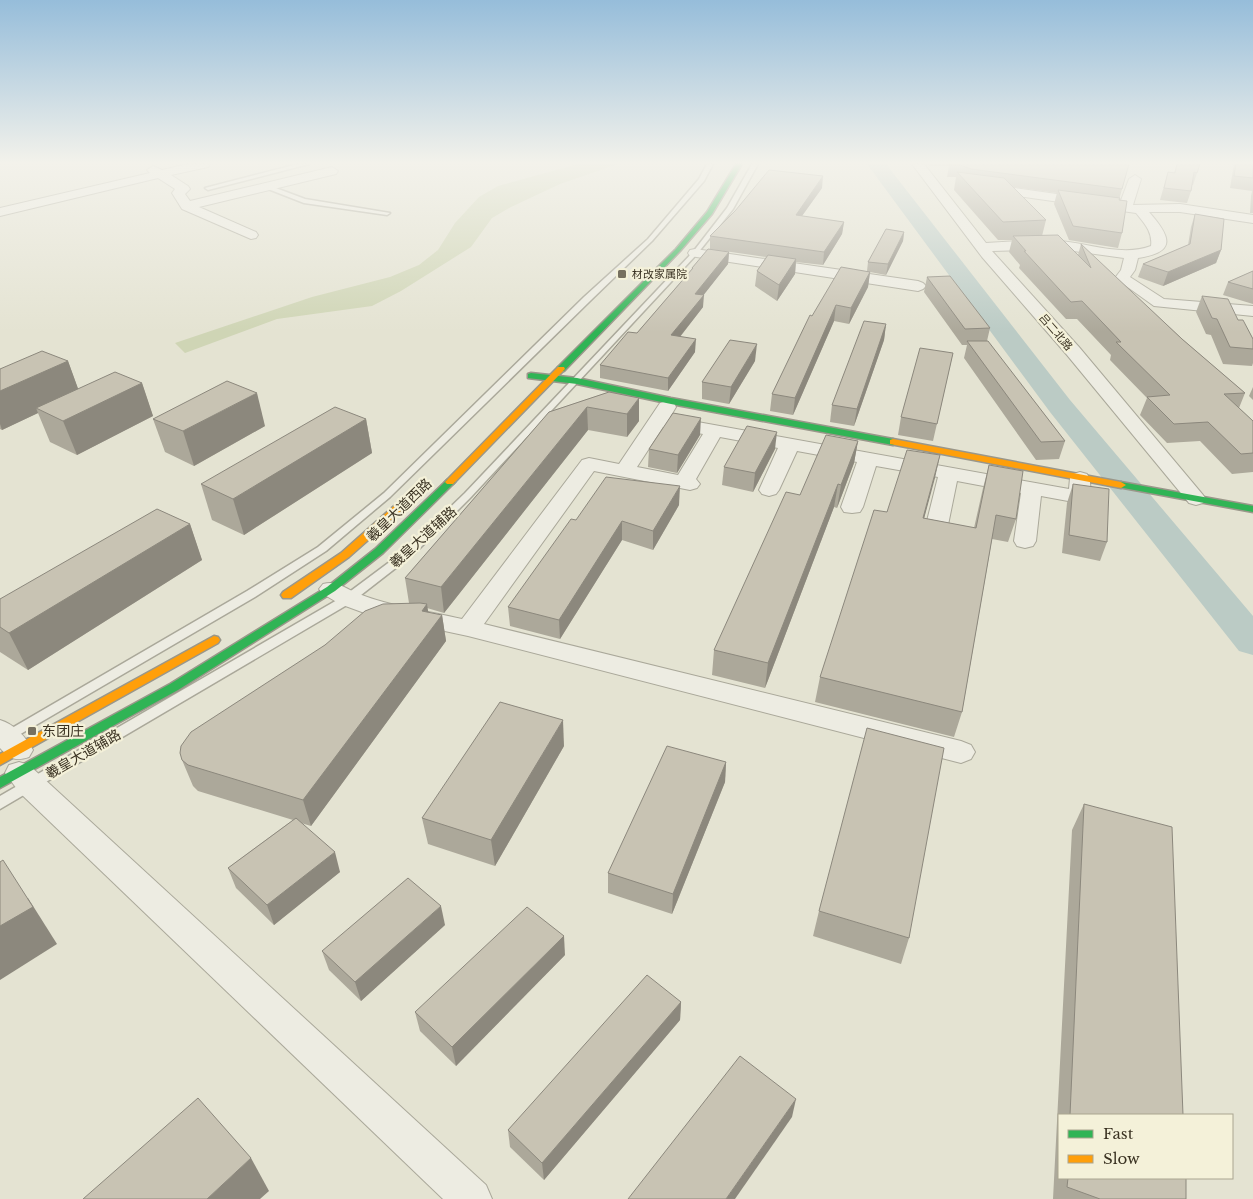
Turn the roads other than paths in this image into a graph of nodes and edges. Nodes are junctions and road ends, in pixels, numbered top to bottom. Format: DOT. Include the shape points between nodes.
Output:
graph roads {
  1 [pos="218,220"];
  2 [pos="667,220"];
  3 [pos="704,220"];
  4 [pos="721,220"];
  5 [pos="965,220"];
  6 [pos="1149,220"];
  7 [pos="251,235"];
  8 [pos="982,247"];
  9 [pos="695,253"];
  10 [pos="1132,254"];
  11 [pos="918,286"];
  12 [pos="1253,311"];
  13 [pos="544,362"];
  14 [pos="551,378"];
  15 [pos="577,381"];
  16 [pos="671,401"];
  17 [pos="658,420"];
  18 [pos="715,430"];
  19 [pos="790,444"];
  20 [pos="869,458"];
  21 [pos="624,471"];
  22 [pos="949,473"];
  23 [pos="1080,478"];
  24 [pos="1032,488"];
  25 [pos="769,490"];
  26 [pos="1196,499"];
  27 [pos="405,500"];
  28 [pos="852,507"];
  29 [pos="1253,509"];
  30 [pos="937,525"];
  31 [pos="1025,541"];
  32 [pos="340,594"];
  33 [pos="275,602"];
  34 [pos="468,628"];
  35 [pos="225,633"];
  36 [pos="961,752"];
  37 [pos="9,757"];
  38 [pos="0,802"];
  39 [pos="472,1199"];
  1 -- 7 [label="street"];
  2 -- 37 [label="lane, 羲皇大道辅路" via="387,495 329,543"];
  3 -- 14 [label="main road, 羲皇大道西路"];
  4 -- 9 [label="lane, 羲皇大道辅路"];
  5 -- 8 [label="street, 吕二北路"];
  6 -- 10 [label="street" via="1157,229 1158,248 1152,252"];
  8 -- 10 [label="street" via="1060,245"];
  8 -- 26 [label="street, 吕二北路"];
  9 -- 11 [label="street"];
  9 -- 15 [label="lane, 羲皇大道辅路"];
  10 -- 12 [label="street" via="1122,278 1160,303"];
  13 -- 14 [label="main road" via="527,379"];
  14 -- 15 [label="main road"];
  14 -- 32 [label="main road, 羲皇大道西路"];
  15 -- 16 [label="main road"];
  15 -- 32 [label="lane, 羲皇大道辅路" via="412,551"];
  16 -- 17 [label="street"];
  16 -- 23 [label="main road"];
  17 -- 18 [label="street"];
  17 -- 21 [label="street"];
  18 -- 19 [label="street"];
  18 -- 21 [label="street" via="689,480"];
  19 -- 20 [label="street"];
  19 -- 25 [label="street"];
  20 -- 22 [label="street"];
  20 -- 28 [label="street"];
  21 -- 34 [label="street" via="588,464"];
  22 -- 24 [label="street"];
  22 -- 30 [label="street"];
  23 -- 24 [label="street" via="1078,496"];
  23 -- 26 [label="main road"];
  24 -- 31 [label="street"];
  26 -- 29 [label="main road"];
  27 -- 33 [label="main road, 羲皇大道西路" via="352,549"];
  32 -- 34 [label="street" via="378,610"];
  32 -- 37 [label="lane, 羲皇大道辅路"];
  32 -- 37 [label="main road, 羲皇大道西路" via="174,687"];
  34 -- 36 [label="street"];
  35 -- 37 [label="main road"];
  37 -- 38 [label="lane, 羲皇大道辅路"];
  37 -- 39 [label="street"];
}
